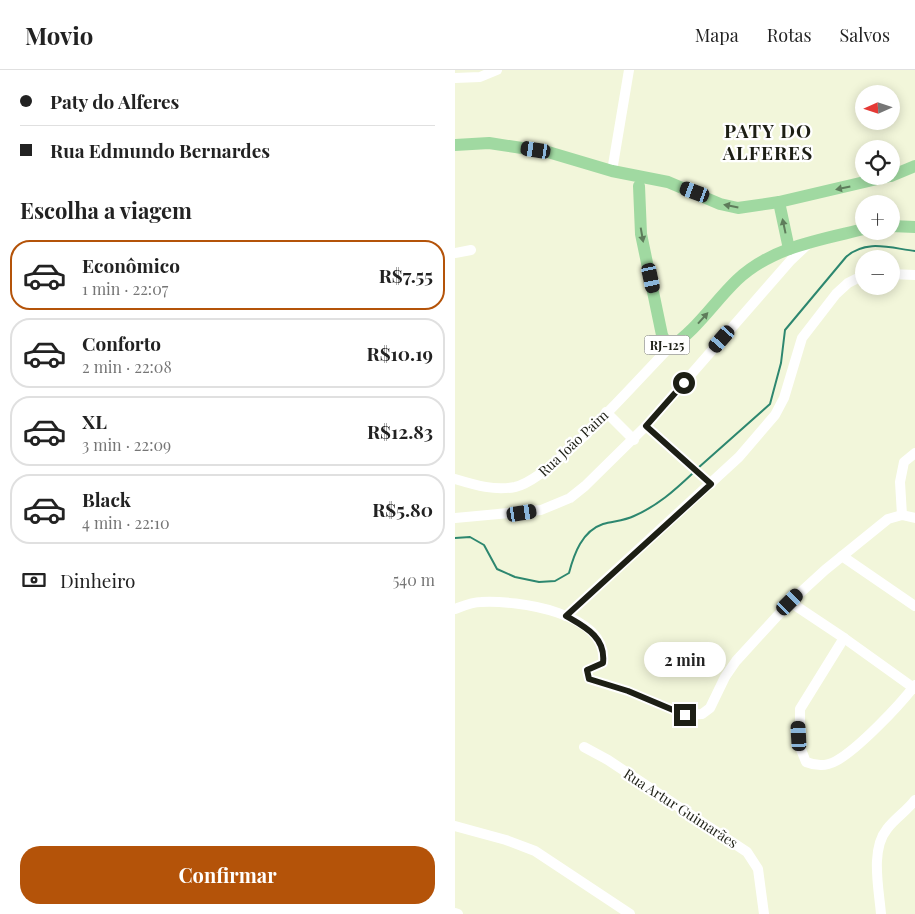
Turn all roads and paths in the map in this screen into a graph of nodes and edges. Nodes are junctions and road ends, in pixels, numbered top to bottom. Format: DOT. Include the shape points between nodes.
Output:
graph roads {
  1 [pos="497,70"];
  2 [pos="629,70"];
  3 [pos="455,78"];
  4 [pos="455,145"];
  5 [pos="915,166"];
  6 [pos="612,171"];
  7 [pos="900,172"];
  8 [pos="663,181"];
  9 [pos="855,184"];
  10 [pos="639,186"];
  11 [pos="779,202"];
  12 [pos="900,226"];
  13 [pos="915,226"];
  14 [pos="855,231"];
  15 [pos="809,243"];
  16 [pos="789,249"];
  17 [pos="471,250"];
  18 [pos="455,252"];
  19 [pos="900,274"];
  20 [pos="915,275"];
  21 [pos="855,280"];
  22 [pos="669,348"];
  23 [pos="606,412"];
  24 [pos="646,426"];
  25 [pos="634,440"];
  26 [pos="915,454"];
  27 [pos="455,479"];
  28 [pos="711,484"];
  29 [pos="902,515"];
  30 [pos="455,518"];
  31 [pos="915,518"];
  32 [pos="842,556"];
  33 [pos="790,602"];
  34 [pos="915,606"];
  35 [pos="455,609"];
  36 [pos="566,616"];
  37 [pos="844,638"];
  38 [pos="914,687"];
  39 [pos="584,747"];
  40 [pos="915,800"];
  41 [pos="455,826"];
  42 [pos="630,914"];
  43 [pos="764,914"];
  44 [pos="881,914"];
  1 -- 3 [label="street" via="480,78"];
  2 -- 6 [label="street"];
  4 -- 6 [label="main road" via="489,143 524,148 569,157"];
  5 -- 7 [label="main road"];
  6 -- 8 [label="main road"];
  6 -- 10 [label="main road" via="628,183"];
  8 -- 10 [label="main road"];
  11 -- 8 [label="main road, one-way" via="729,207"];
  9 -- 11 [label="main road, one-way"];
  10 -- 22 [label="main road, RJ-125, one-way" via="641,234 662,335"];
  16 -- 11 [label="main road, one-way"];
  12 -- 13 [label="main road"];
  14 -- 15 [label="main road, RJ-125"];
  15 -- 16 [label="main road, RJ-125"];
  15 -- 24 [label="street"];
  22 -- 16 [label="main road, RJ-125, one-way" via="684,337 756,264"];
  17 -- 18 [label="street"];
  19 -- 20 [label="street"];
  21 -- 28 [label="street" via="825,306 802,338 775,415"];
  22 -- 23 [label="street, Rua João Paim"];
  23 -- 25 [label="street"];
  23 -- 27 [label="street, Rua João Paim" via="557,462 530,482 501,489"];
  24 -- 25 [label="street"];
  24 -- 28 [label="street"];
  25 -- 30 [label="street" via="585,486 555,505 522,513"];
  26 -- 29 [label="street" via="904,462 900,482"];
  28 -- 36 [label="street"];
  29 -- 31 [label="street"];
  29 -- 32 [label="street" via="889,519"];
  32 -- 33 [label="street"];
  32 -- 34 [label="street"];
  33 -- 36 [label="street" via="736,661 710,708 702,714 685,715 589,679 587,670 603,663 599,642 593,631"];
  33 -- 37 [label="street"];
  35 -- 36 [label="street" via="481,602 531,605"];
  37 -- 38 [label="street"];
  37 -- 38 [label="street" via="800,708 800,748 806,762 821,765 837,761 884,721"];
  39 -- 43 [label="street, Rua Artur Guimarães" via="747,852 758,869"];
  40 -- 44 [label="street" via="887,829 881,840 878,854"];
  41 -- 42 [label="street" via="535,851"];
}
